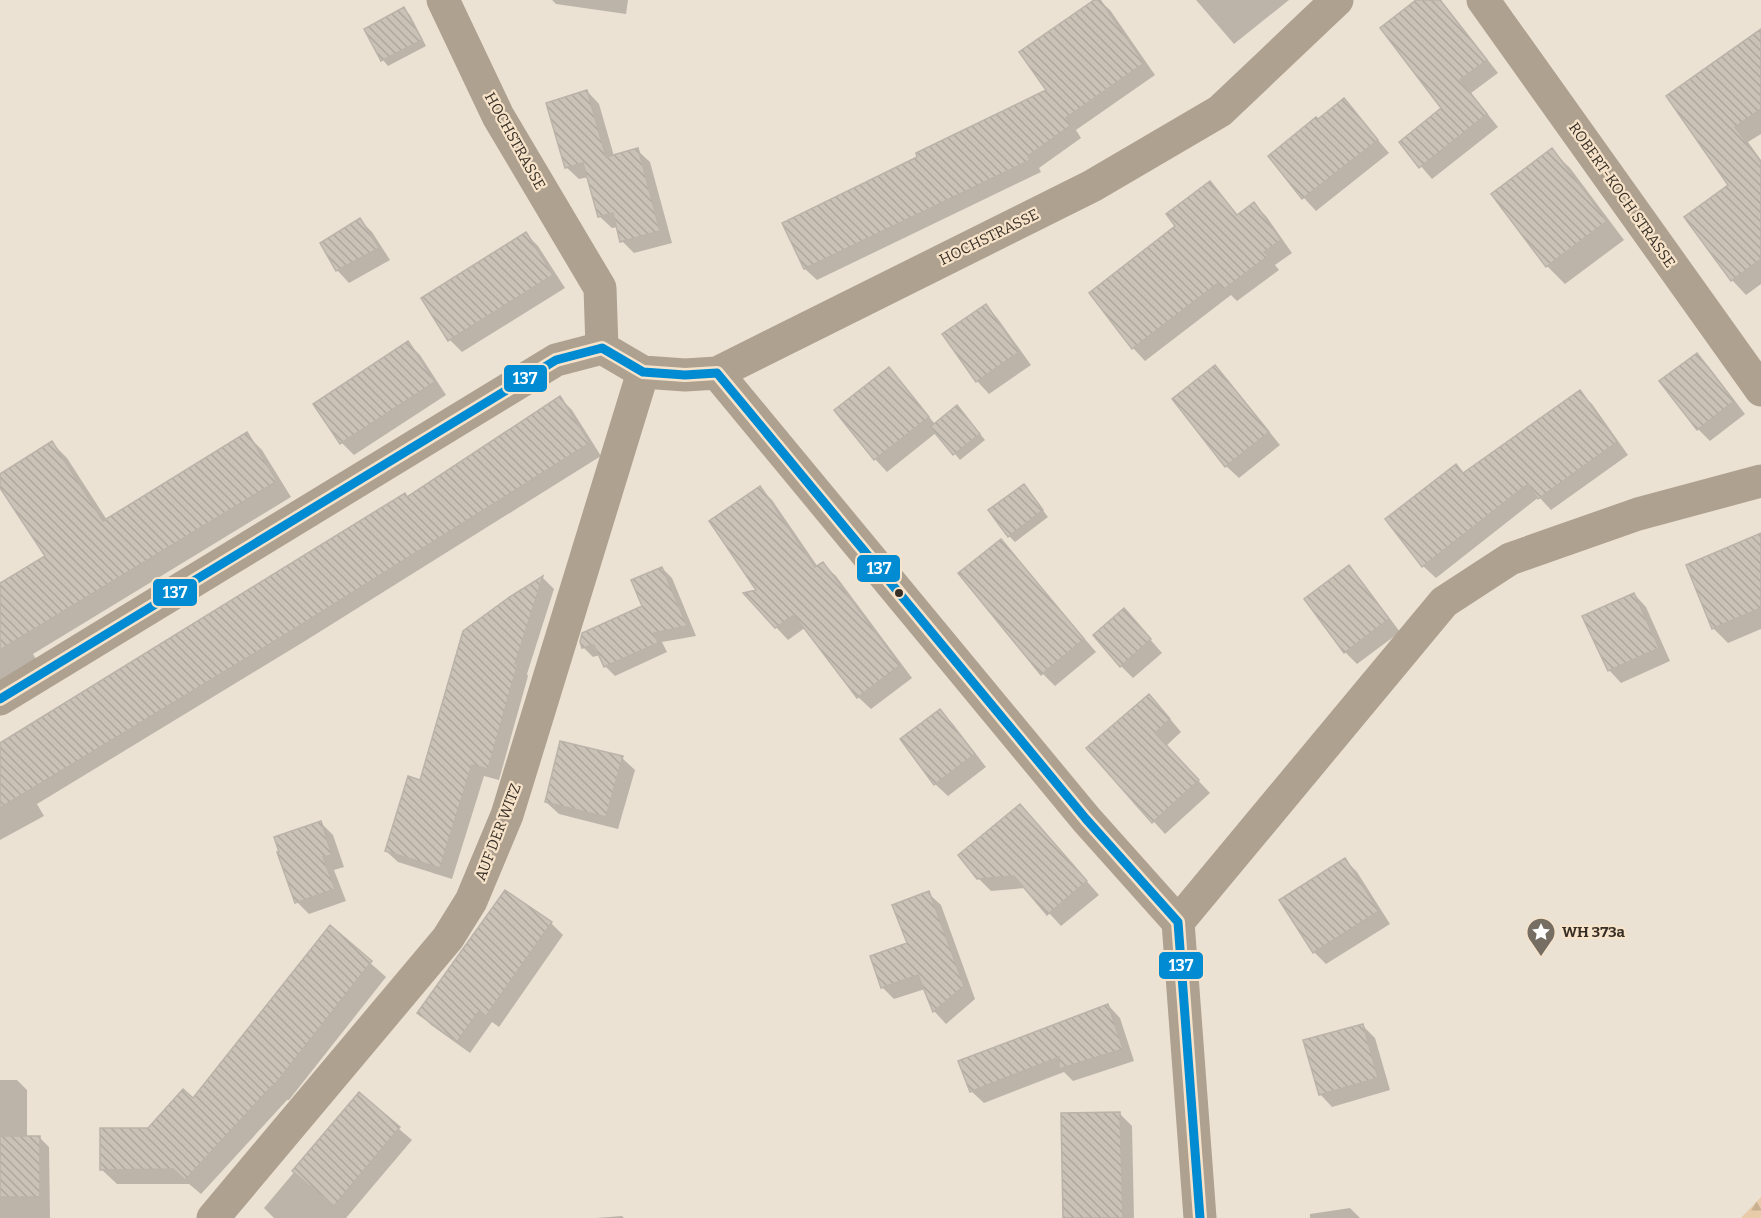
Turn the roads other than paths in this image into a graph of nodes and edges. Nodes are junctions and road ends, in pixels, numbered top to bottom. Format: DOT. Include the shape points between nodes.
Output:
graph roads {
  1 [pos="443,0"];
  2 [pos="1337,0"];
  3 [pos="1483,0"];
  4 [pos="602,348"];
  5 [pos="643,372"];
  6 [pos="717,373"];
  7 [pos="1761,390"];
  8 [pos="1761,481"];
  9 [pos="0,699"];
  10 [pos="1178,922"];
  11 [pos="213,1218"];
  12 [pos="1200,1218"];
  1 -- 4 [label="street, HOCHSTRASSE" via="498,116 600,288"];
  2 -- 6 [label="street, HOCHSTRASSE" via="1220,111 1092,186"];
  3 -- 7 [label="street, ROBERT-KOCH STRASSE"];
  4 -- 5 [label="street, HOCHSTRASSE"];
  4 -- 9 [label="street" via="556,360"];
  5 -- 6 [label="street, HOCHSTRASSE"];
  5 -- 11 [label="street, AUF DER WITZ" via="507,815 471,901 448,938"];
  6 -- 10 [label="street" via="1086,819"];
  8 -- 10 [label="street" via="1638,514 1510,559 1444,602"];
  10 -- 12 [label="street"];
}
